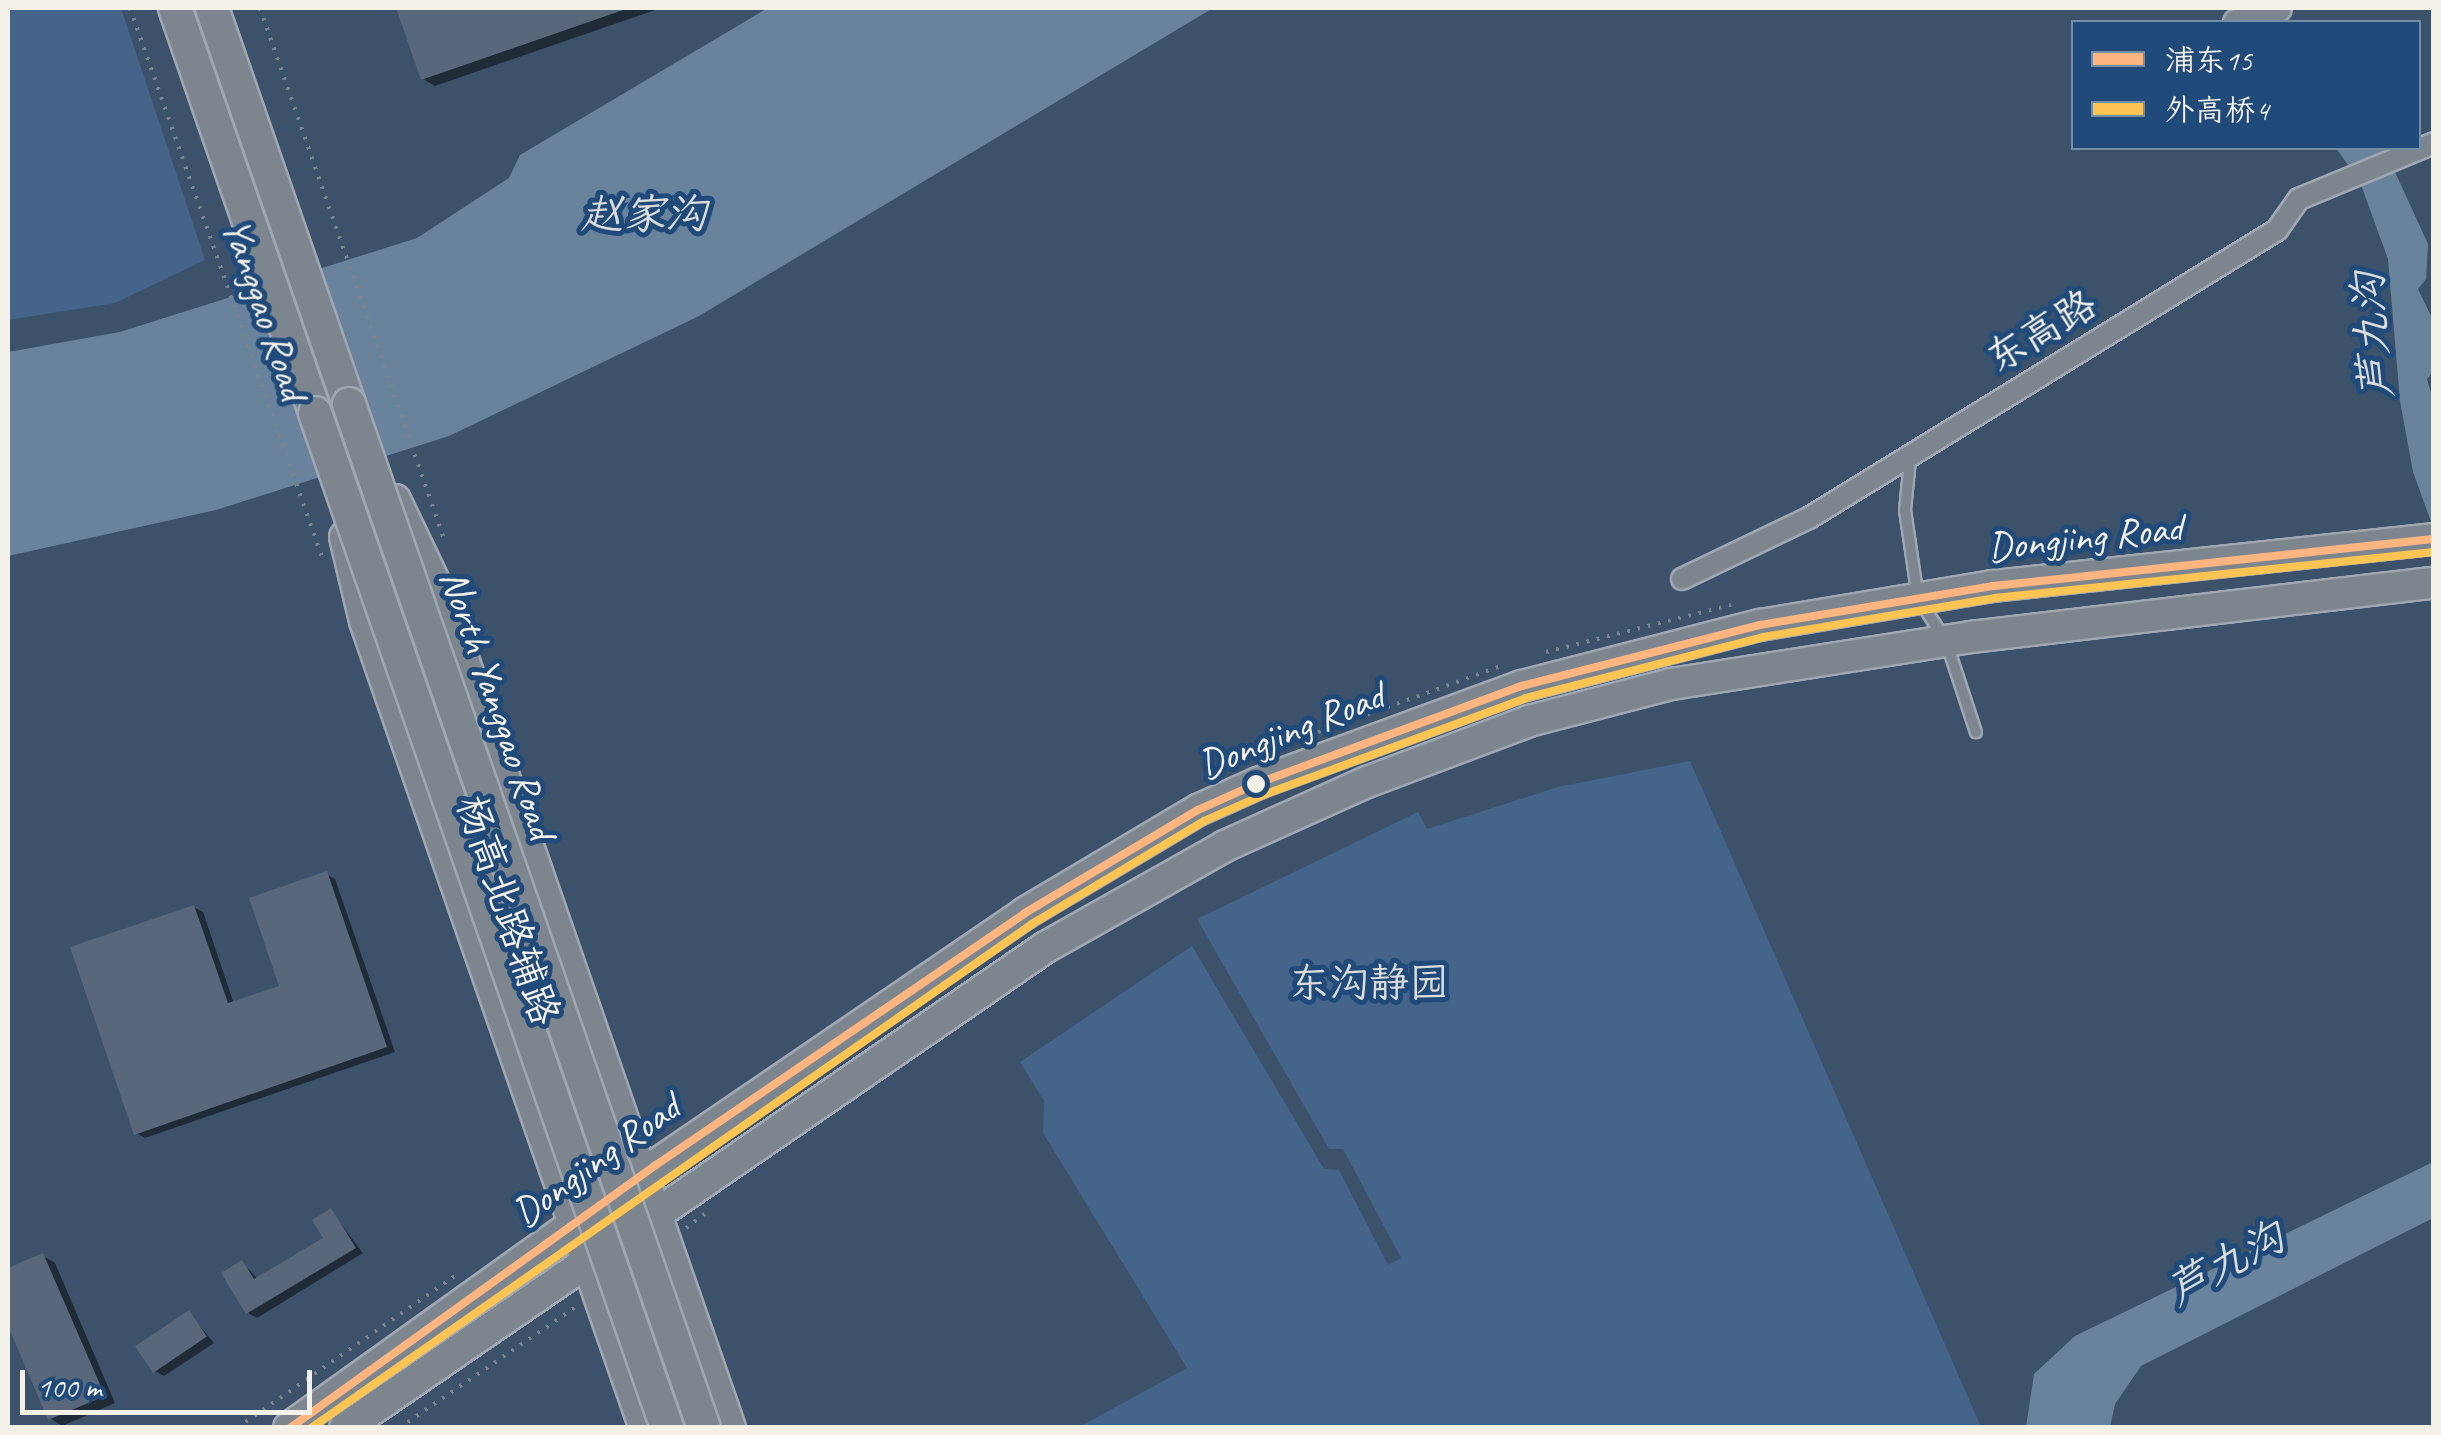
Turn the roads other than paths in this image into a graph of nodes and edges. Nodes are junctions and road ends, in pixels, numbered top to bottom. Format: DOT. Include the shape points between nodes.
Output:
graph roads {
  1 [pos="175,8"];
  2 [pos="212,8"];
  3 [pos="2278,8"];
  4 [pos="2242,20"];
  5 [pos="2419,150"];
  6 [pos="349,404"];
  7 [pos="315,413"];
  8 [pos="1925,446"];
  9 [pos="2426,540"];
  10 [pos="1682,579"];
  11 [pos="2434,583"];
  12 [pos="1918,598"];
  13 [pos="1946,641"];
  14 [pos="1976,732"];
  15 [pos="642,1175"];
  16 [pos="664,1222"];
  17 [pos="564,1232"];
  18 [pos="588,1261"];
  19 [pos="288,1428"];
  20 [pos="346,1428"];
  21 [pos="645,1428"];
  22 [pos="667,1428"];
  23 [pos="704,1428"];
  24 [pos="730,1428"];
  1 -- 7 [label="highway, North Yanggao Road"];
  2 -- 6 [label="highway, North Yanggao Road"];
  3 -- 4 [label="street"];
  5 -- 8 [label="street, 东高路" via="2299,199 2277,230"];
  6 -- 15 [label="main road, 杨高北路辅路, bridge" via="442,598"];
  6 -- 23 [label="highway, North Yanggao Road, bridge"];
  7 -- 17 [label="main road, 杨高北路辅路, bridge" via="365,622 465,908"];
  7 -- 22 [label="highway, North Yanggao Road, bridge"];
  8 -- 10 [label="street, 东高路" via="1809,518"];
  8 -- 12 [label="lane" via="1908,462 1904,482"];
  9 -- 12 [label="main road, Dongjing Road"];
  11 -- 13 [label="main road, Dongjing Road"];
  12 -- 13 [label="lane"];
  12 -- 15 [label="main road, Dongjing Road" via="1760,625 1522,686 1354,744 1198,810 1025,914"];
  13 -- 14 [label="lane"];
  13 -- 16 [label="main road, Dongjing Road" via="1671,684 1529,721 1224,846 1046,948"];
  15 -- 16 [label="main road, 杨高北路辅路"];
  15 -- 17 [label="main road, Dongjing Road"];
  16 -- 18 [label="main road, Dongjing Road"];
  16 -- 24 [label="main road, 杨高北路辅路"];
  17 -- 18 [label="main road, 杨高北路辅路"];
  17 -- 19 [label="main road, Dongjing Road"];
  18 -- 20 [label="main road, Dongjing Road"];
  18 -- 21 [label="main road, 杨高北路辅路"];
}
